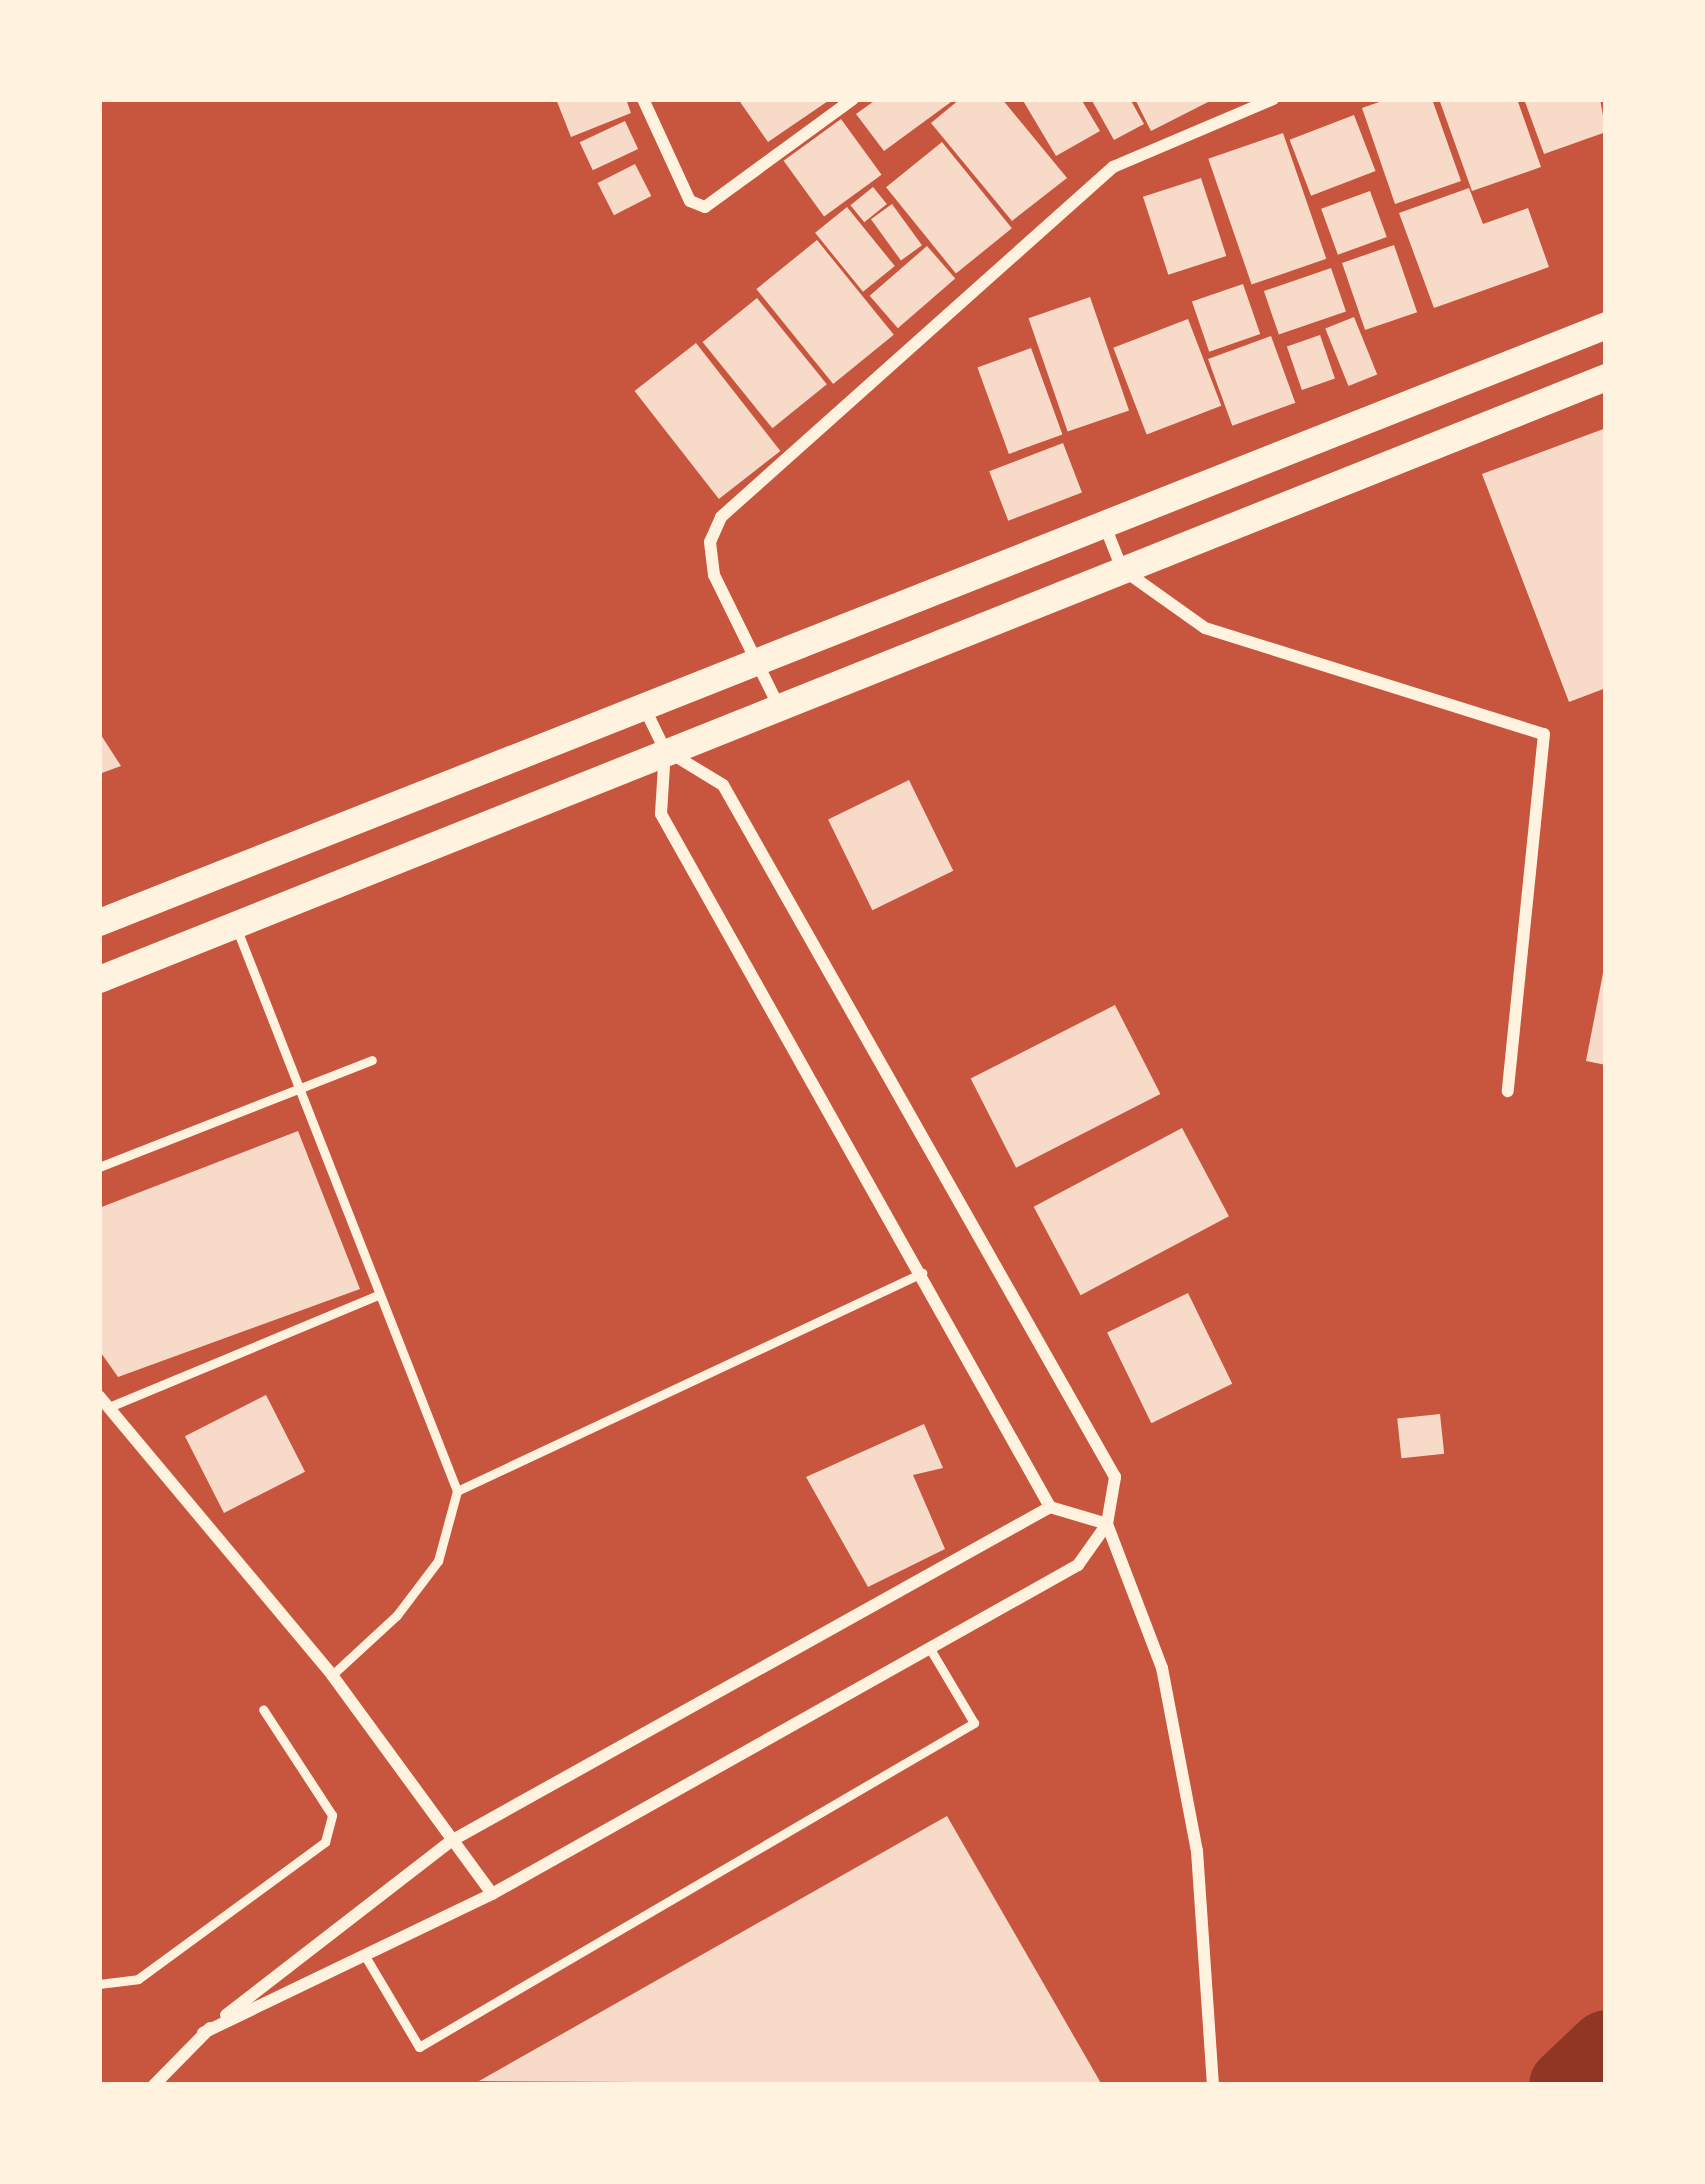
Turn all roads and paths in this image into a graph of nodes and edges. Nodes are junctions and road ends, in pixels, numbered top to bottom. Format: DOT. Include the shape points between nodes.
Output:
graph roads {
  1 [pos="643,99"];
  2 [pos="853,99"];
  3 [pos="1273,99"];
  4 [pos="1606,325"];
  5 [pos="1606,377"];
  6 [pos="1104,523"];
  7 [pos="1122,569"];
  8 [pos="755,659"];
  9 [pos="642,704"];
  10 [pos="778,705"];
  11 [pos="665,750"];
  12 [pos="99,922"];
  13 [pos="235,924"];
  14 [pos="99,979"];
  15 [pos="372,1060"];
  16 [pos="305,1089"];
  17 [pos="1508,1091"];
  18 [pos="99,1167"];
  19 [pos="922,1273"];
  20 [pos="378,1295"];
  21 [pos="104,1401"];
  22 [pos="457,1491"];
  23 [pos="1051,1507"];
  24 [pos="1107,1524"];
  25 [pos="930,1649"];
  26 [pos="332,1675"];
  27 [pos="262,1709"];
  28 [pos="452,1841"];
  29 [pos="492,1894"];
  30 [pos="365,1956"];
  31 [pos="99,1984"];
  32 [pos="203,2032"];
  33 [pos="154,2085"];
  34 [pos="1213,2085"];
  1 -- 2 [label="street" via="690,200 705,207"];
  3 -- 8 [label="street" via="1112,167 721,517 710,542 715,574"];
  4 -- 6 [label="main road"];
  5 -- 7 [label="main road"];
  6 -- 7 [label="street"];
  6 -- 8 [label="main road"];
  7 -- 10 [label="main road"];
  7 -- 17 [label="street" via="1205,628 1544,734"];
  8 -- 9 [label="main road"];
  8 -- 10 [label="street"];
  9 -- 11 [label="street"];
  9 -- 12 [label="main road"];
  10 -- 11 [label="main road"];
  11 -- 13 [label="main road"];
  11 -- 19 [label="street" via="661,814"];
  11 -- 24 [label="street" via="723,785 735,806 1115,1477"];
  13 -- 14 [label="main road"];
  13 -- 16 [label="lane"];
  15 -- 16 [label="lane"];
  16 -- 18 [label="lane"];
  16 -- 20 [label="lane"];
  19 -- 22 [label="lane"];
  19 -- 23 [label="street"];
  20 -- 21 [label="lane"];
  20 -- 22 [label="lane"];
  21 -- 26 [label="street"];
  22 -- 26 [label="lane" via="438,1561 397,1615"];
  23 -- 24 [label="street"];
  23 -- 28 [label="street"];
  24 -- 25 [label="street" via="1078,1565"];
  24 -- 34 [label="street" via="1162,1668 1193,1828"];
  25 -- 29 [label="street"];
  25 -- 30 [label="lane" via="974,1723 418,2047"];
  26 -- 28 [label="street"];
  27 -- 31 [label="lane" via="332,1815 325,1842 138,1979"];
  28 -- 29 [label="street"];
  28 -- 32 [label="street"];
  29 -- 30 [label="street"];
  30 -- 32 [label="street"];
  32 -- 33 [label="street"];
}
